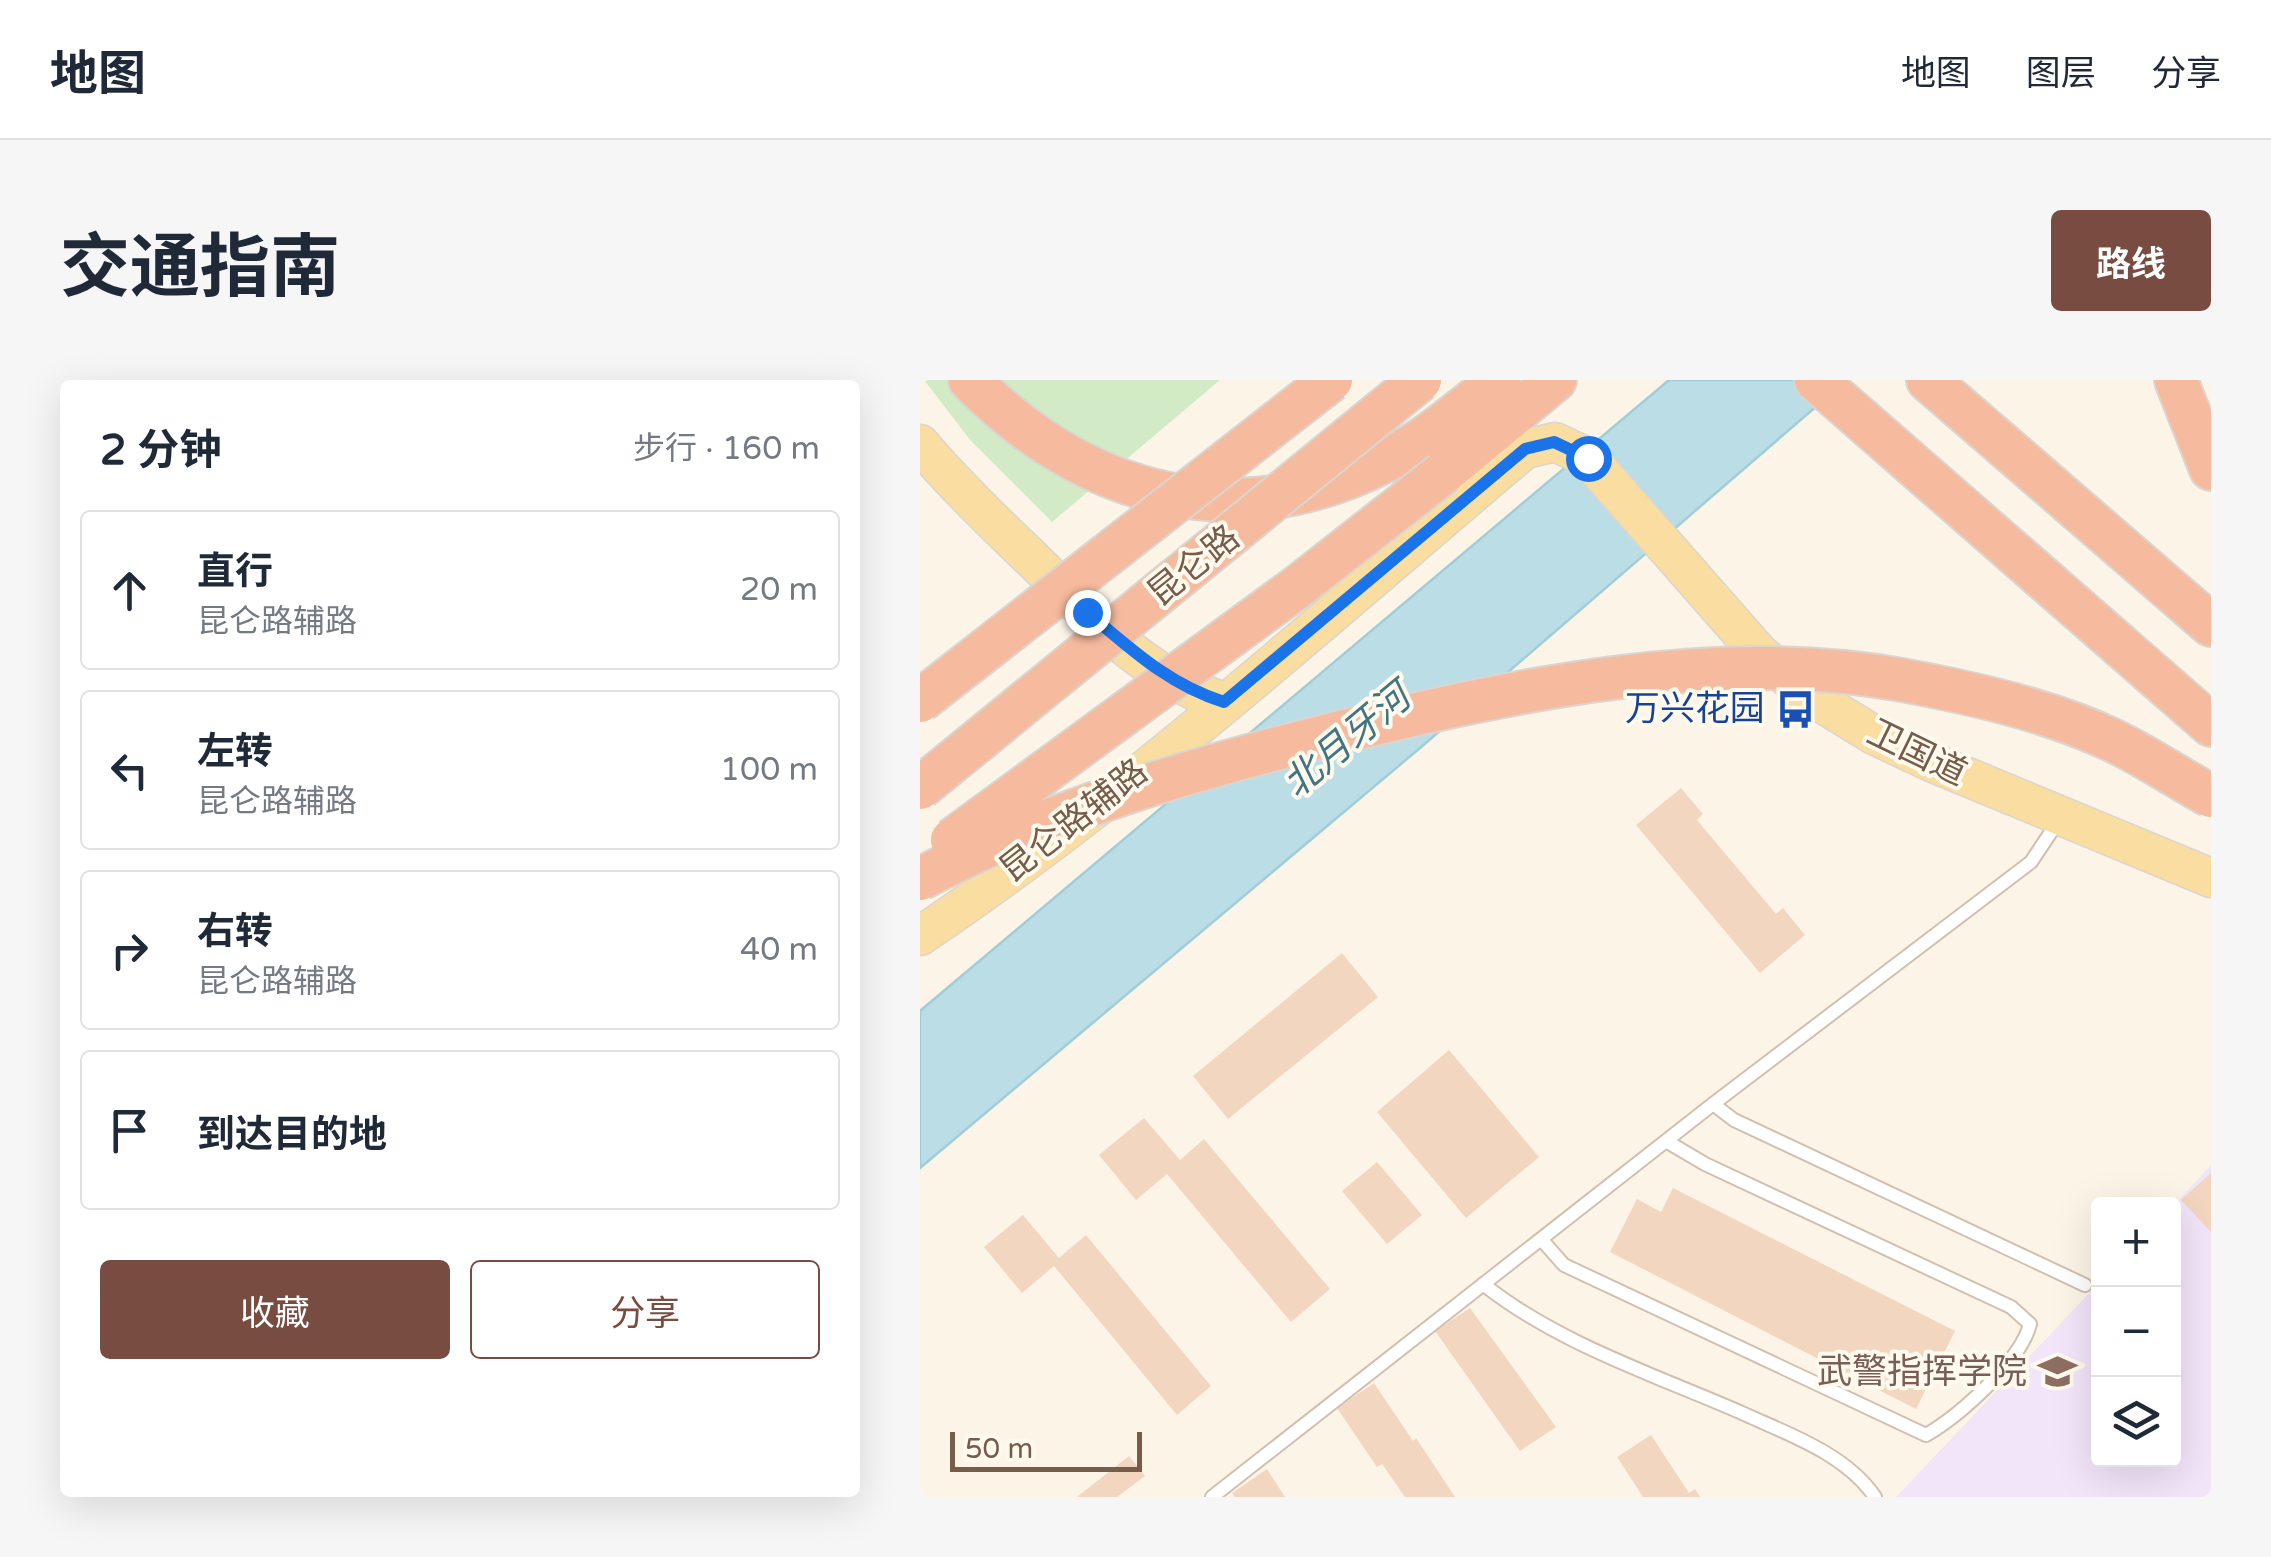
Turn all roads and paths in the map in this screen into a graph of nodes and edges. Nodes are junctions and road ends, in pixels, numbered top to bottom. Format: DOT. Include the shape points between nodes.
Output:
graph roads {
  1 [pos="970,380"];
  2 [pos="1295,380"];
  3 [pos="1331,380"];
  4 [pos="1420,380"];
  5 [pos="1498,380"];
  6 [pos="1555,380"];
  7 [pos="1816,380"];
  8 [pos="1928,380"];
  9 [pos="2176,380"];
  10 [pos="920,444"];
  11 [pos="1588,458"];
  12 [pos="2211,468"];
  13 [pos="1204,478"];
  14 [pos="2211,625"];
  15 [pos="920,701"];
  16 [pos="1224,702"];
  17 [pos="2211,724"];
  18 [pos="920,788"];
  19 [pos="2211,796"];
  20 [pos="2060,818"];
  21 [pos="920,865"];
  22 [pos="2211,878"];
  23 [pos="920,880"];
  24 [pos="920,936"];
  25 [pos="1713,1104"];
  26 [pos="1666,1140"];
  27 [pos="1541,1239"];
  28 [pos="1484,1284"];
  29 [pos="2085,1285"];
  30 [pos="1212,1497"];
  31 [pos="1875,1497"];
  1 -- 5 [label="highway, bridge" via="1015,424 1091,470 1132,486 1248,501 1326,486 1391,458"];
  2 -- 13 [label="highway, bridge"];
  3 -- 13 [label="highway, 昆仑路, bridge"];
  4 -- 18 [label="highway, 昆仑路, bridge"];
  6 -- 21 [label="highway, bridge" via="1296,588"];
  7 -- 17 [label="highway"];
  8 -- 14 [label="highway"];
  9 -- 12 [label="highway"];
  10 -- 16 [label="main road" via="963,495 1100,624 1170,680"];
  11 -- 16 [label="main road, 昆仑路辅路" via="1554,442 1525,449"];
  11 -- 20 [label="main road, 卫国道" via="1759,653 1807,694 1874,734"];
  13 -- 15 [label="highway, 昆仑路, bridge"];
  16 -- 24 [label="main road, 昆仑路辅路"];
  19 -- 23 [label="highway, bridge" via="2112,740 2009,704 1898,679 1686,672 1429,710 1277,748 1068,812"];
  20 -- 22 [label="main road, 卫国道"];
  20 -- 25 [label="lane" via="2031,862"];
  25 -- 26 [label="lane"];
  25 -- 29 [label="lane" via="1734,1120"];
  26 -- 27 [label="lane"];
  26 -- 27 [label="lane" via="2011,1307 2030,1324 2025,1344 1949,1422 1926,1435 1564,1265"];
  27 -- 28 [label="lane"];
  28 -- 30 [label="lane"];
  28 -- 31 [label="lane" via="1522,1315 1851,1468"];
}
